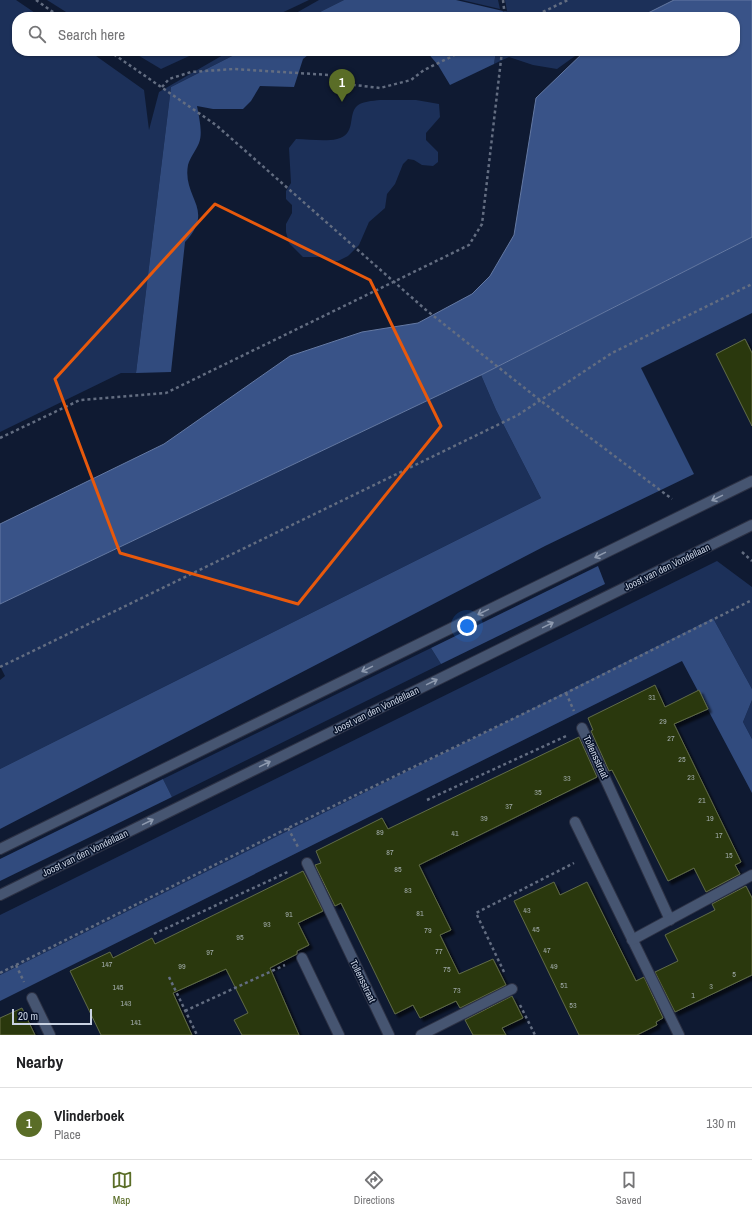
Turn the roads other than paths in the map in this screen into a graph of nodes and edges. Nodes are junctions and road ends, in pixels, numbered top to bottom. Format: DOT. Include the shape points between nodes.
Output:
graph roads {
  1 [pos="752,481"];
  2 [pos="752,525"];
  3 [pos="582,728"];
  4 [pos="575,822"];
  5 [pos="0,849"];
  6 [pos="307,863"];
  7 [pos="752,875"];
  8 [pos="0,895"];
  9 [pos="670,920"];
  10 [pos="632,940"];
  11 [pos="302,958"];
  12 [pos="512,988"];
  13 [pos="32,998"];
  14 [pos="50,1035"];
  15 [pos="339,1035"];
  16 [pos="389,1035"];
  17 [pos="421,1035"];
  18 [pos="679,1035"];
  1 -- 5 [label="street, one-way"];
  8 -- 2 [label="street, Joost van den Vondellaan, one-way"];
  3 -- 9 [label="street, Tollensstraat"];
  4 -- 10 [label="street"];
  6 -- 16 [label="street, Tollensstraat"];
  7 -- 9 [label="street"];
  9 -- 10 [label="street"];
  10 -- 18 [label="street"];
  11 -- 15 [label="street"];
  12 -- 17 [label="street"];
  13 -- 14 [label="street"];
}
